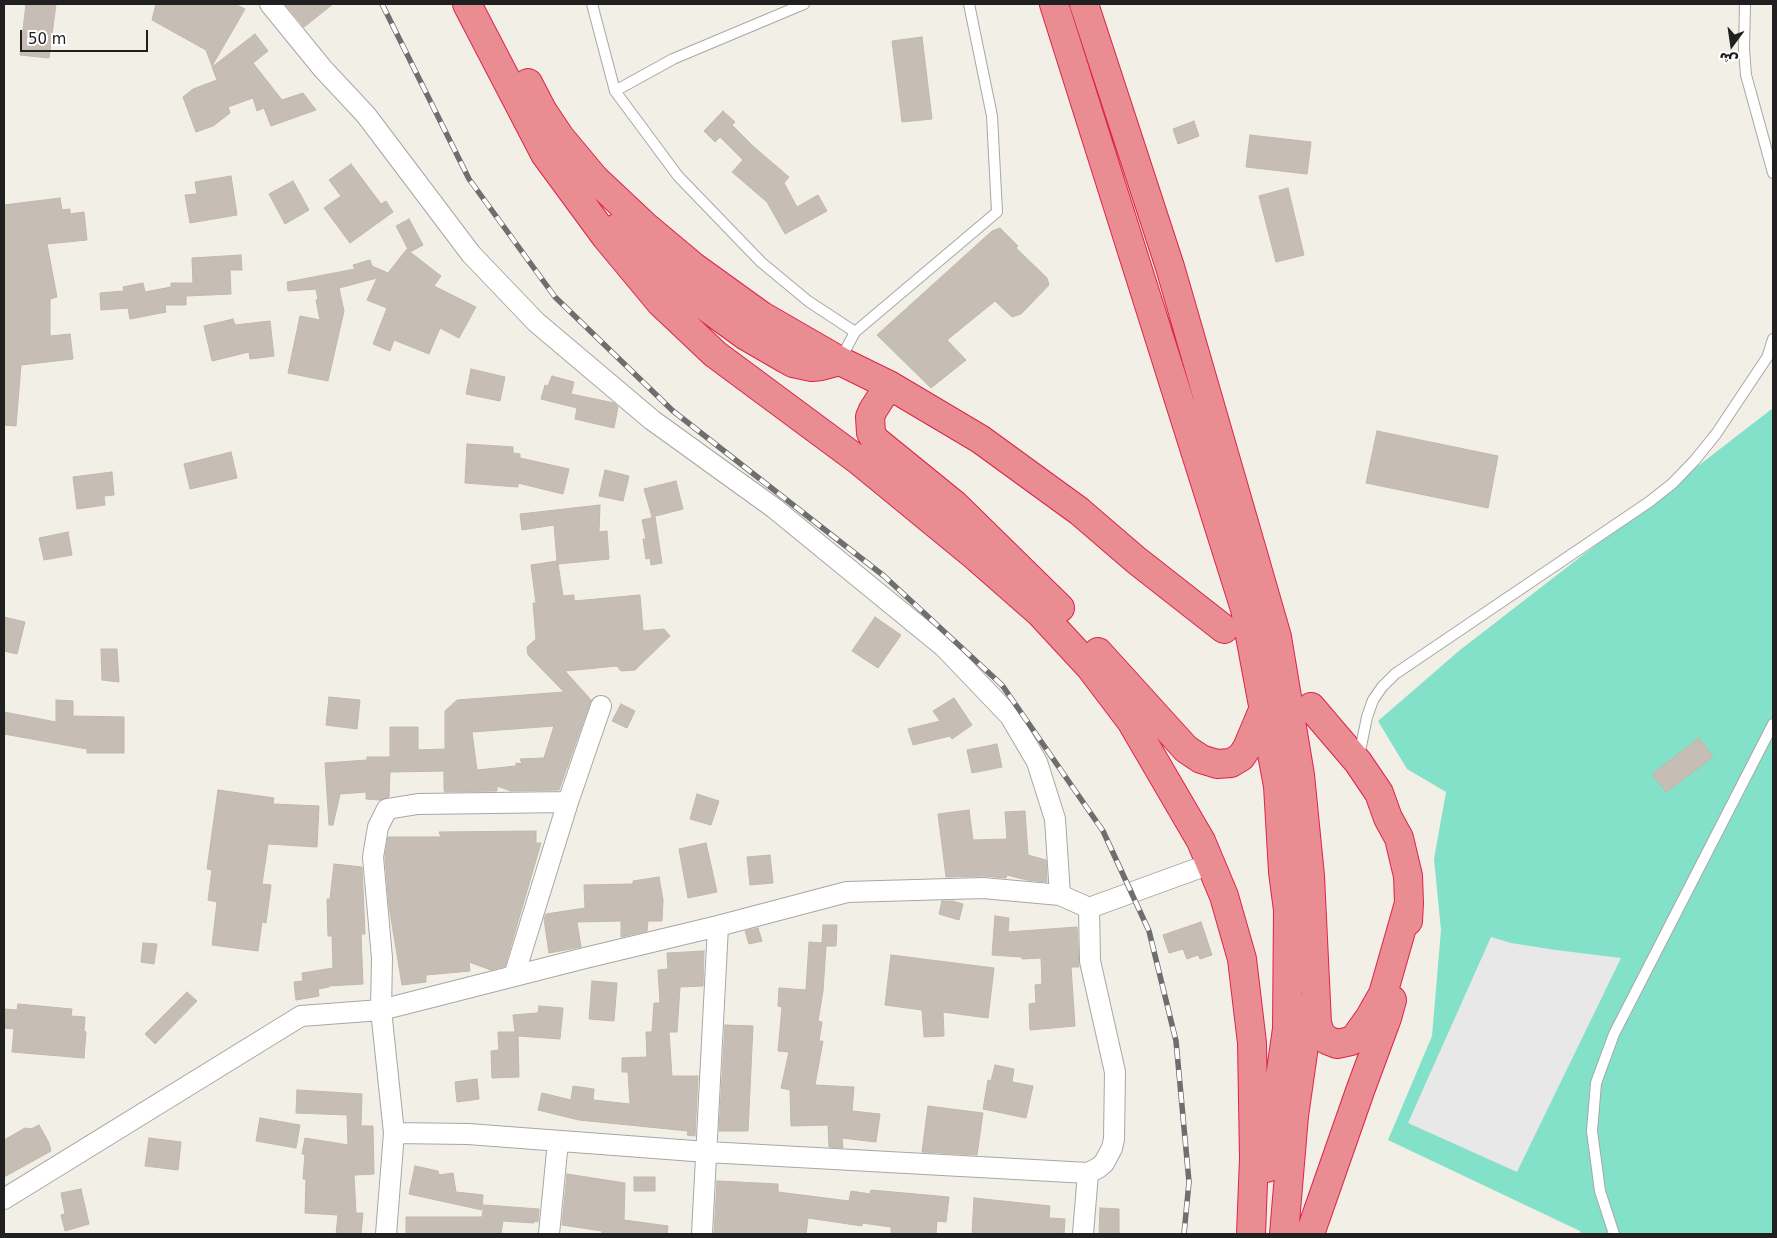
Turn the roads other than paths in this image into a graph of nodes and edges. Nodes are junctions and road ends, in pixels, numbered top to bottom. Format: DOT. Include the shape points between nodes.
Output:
graph roads {
  1 [pos="270,4"];
  2 [pos="466,4"];
  3 [pos="487,4"];
  4 [pos="592,4"];
  5 [pos="804,4"];
  6 [pos="969,4"];
  7 [pos="1054,4"];
  8 [pos="1084,4"];
  9 [pos="1745,4"];
  10 [pos="615,91"];
  11 [pos="545,154"];
  12 [pos="1773,173"];
  13 [pos="855,332"];
  14 [pos="1773,339"];
  15 [pos="1770,354"];
  16 [pos="840,361"];
  17 [pos="889,385"];
  18 [pos="1224,629"];
  19 [pos="601,706"];
  20 [pos="1310,707"];
  21 [pos="1263,710"];
  22 [pos="1773,724"];
  23 [pos="1358,762"];
  24 [pos="568,802"];
  25 [pos="1210,864"];
  26 [pos="1060,895"];
  27 [pos="1409,903"];
  28 [pos="1089,908"];
  29 [pos="1312,914"];
  30 [pos="718,926"];
  31 [pos="514,976"];
  32 [pos="381,1010"];
  33 [pos="394,1133"];
  34 [pos="558,1141"];
  35 [pos="707,1152"];
  36 [pos="1088,1173"];
  37 [pos="4,1199"];
  38 [pos="386,1234"];
  39 [pos="550,1234"];
  40 [pos="702,1234"];
  41 [pos="1083,1234"];
  42 [pos="1251,1234"];
  43 [pos="1256,1234"];
  44 [pos="1284,1234"];
  45 [pos="1310,1234"];
  46 [pos="1614,1234"];
  1 -- 26 [label="street" via="366,115 472,254 536,322 652,420 774,508 936,641 1010,716 1037,762 1055,818"];
  2 -- 11 [label="highway"];
  3 -- 16 [label="highway" via="542,110 595,179 644,226 694,267 762,316"];
  4 -- 10 [label="lane"];
  5 -- 10 [label="lane" via="673,59"];
  6 -- 13 [label="lane" via="992,116 997,212"];
  7 -- 21 [label="highway" via="1245,609"];
  8 -- 29 [label="highway" via="1170,267 1277,637 1300,775"];
  9 -- 12 [label="lane" via="1746,75"];
  10 -- 13 [label="lane" via="678,176 723,225 808,301"];
  11 -- 16 [label="highway" via="655,264 746,336 802,365 822,366"];
  11 -- 25 [label="highway" via="606,238 654,295 715,354 858,460 1047,620 1090,667 1131,722"];
  13 -- 16 [label="lane"];
  14 -- 15 [label="lane"];
  15 -- 23 [label="lane" via="1716,434 1673,482 1649,502 1395,674 1374,700 1367,717"];
  16 -- 17 [label="highway"];
  17 -- 18 [label="highway" via="980,439 1079,511"];
  17 -- 21 [label="highway" via="870,417 871,433 876,440 955,505 1017,565 1186,749 1217,764 1241,758"];
  19 -- 24 [label="street"];
  20 -- 23 [label="highway"];
  21 -- 43 [label="highway" via="1278,786 1288,910 1287,1029"];
  22 -- 46 [label="lane" via="1614,1034 1596,1083 1592,1131 1600,1191"];
  23 -- 27 [label="highway" via="1379,793 1399,838 1408,876"];
  24 -- 31 [label="street"];
  24 -- 32 [label="street" via="418,804 387,809 378,827 373,856 382,958"];
  25 -- 28 [label="street"];
  25 -- 42 [label="highway" via="1224,896 1242,959 1252,1043 1254,1158"];
  26 -- 28 [label="street"];
  26 -- 30 [label="street" via="983,888 847,892"];
  27 -- 29 [label="highway" via="1382,994 1355,1038 1342,1044 1327,1040 1318,1028"];
  27 -- 45 [label="highway" via="1407,938 1387,1018"];
  28 -- 36 [label="street" via="1090,961 1115,1072 1112,1148 1104,1163"];
  29 -- 44 [label="highway" via="1306,1032 1294,1116"];
  30 -- 31 [label="street"];
  30 -- 35 [label="street"];
  31 -- 32 [label="street"];
  32 -- 33 [label="street"];
  32 -- 37 [label="street" via="301,1016"];
  33 -- 34 [label="street" via="468,1134"];
  33 -- 38 [label="street"];
  34 -- 35 [label="street"];
  34 -- 39 [label="street"];
  35 -- 36 [label="street"];
  35 -- 40 [label="street"];
  36 -- 41 [label="street"];
}
